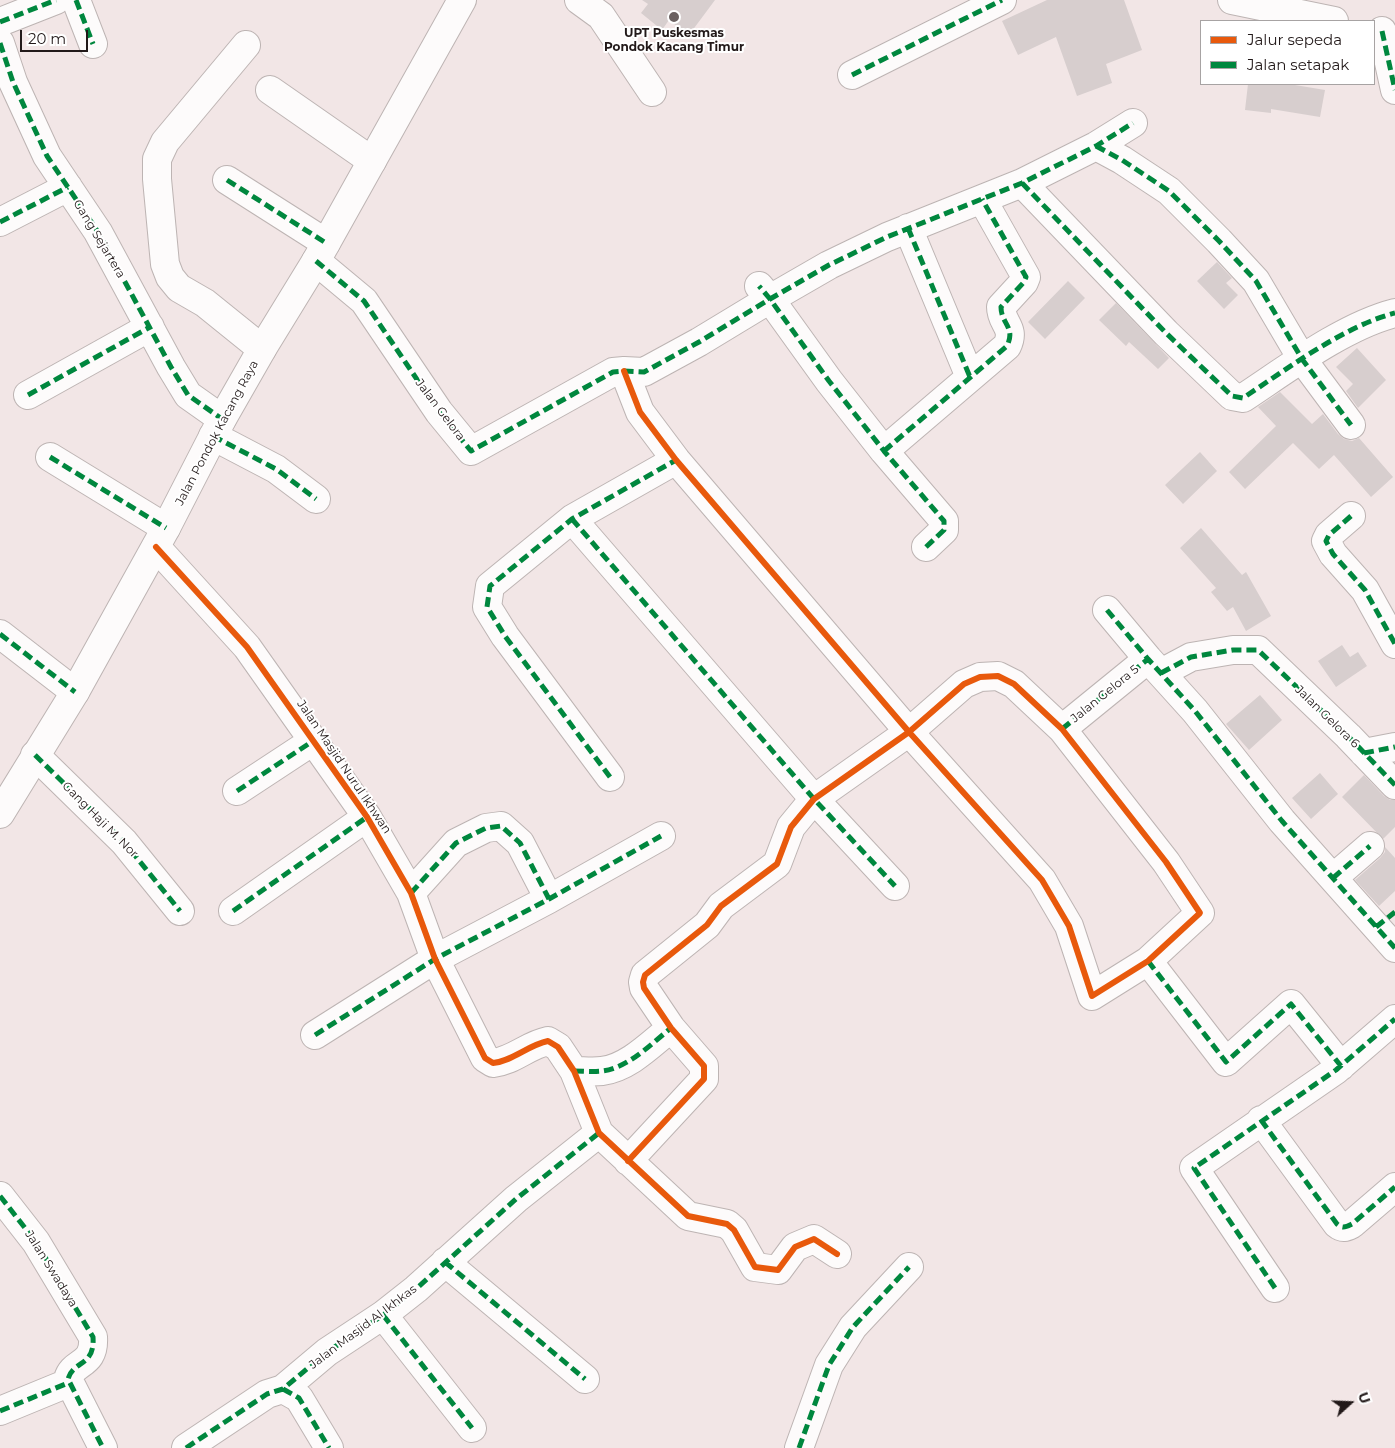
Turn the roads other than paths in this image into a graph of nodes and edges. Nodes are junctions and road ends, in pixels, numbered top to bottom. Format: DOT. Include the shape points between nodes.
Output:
graph roads {
  1 [pos="56,0"];
  2 [pos="76,0"];
  3 [pos="462,0"];
  4 [pos="579,0"];
  5 [pos="1002,0"];
  6 [pos="1232,0"];
  7 [pos="1329,20"];
  8 [pos="0,22"];
  9 [pos="1384,31"];
  10 [pos="0,43"];
  11 [pos="93,44"];
  12 [pos="246,45"];
  13 [pos="852,75"];
  14 [pos="270,90"];
  15 [pos="1395,90"];
  16 [pos="652,92"];
  17 [pos="1133,123"];
  18 [pos="1096,146"];
  19 [pos="372,161"];
  20 [pos="227,180"];
  21 [pos="1022,183"];
  22 [pos="68,187"];
  23 [pos="982,199"];
  24 [pos="0,222"];
  25 [pos="908,228"];
  26 [pos="321,252"];
  27 [pos="765,293"];
  28 [pos="1395,313"];
  29 [pos="150,328"];
  30 [pos="262,348"];
  31 [pos="1302,359"];
  32 [pos="624,371"];
  33 [pos="970,377"];
  34 [pos="28,395"];
  35 [pos="1351,425"];
  36 [pos="218,428"];
  37 [pos="884,451"];
  38 [pos="50,457"];
  39 [pos="676,460"];
  40 [pos="316,499"];
  41 [pos="1351,516"];
  42 [pos="572,519"];
  43 [pos="161,538"];
  44 [pos="926,547"];
  45 [pos="1107,610"];
  46 [pos="0,634"];
  47 [pos="1395,644"];
  48 [pos="1258,650"];
  49 [pos="1154,666"];
  50 [pos="75,692"];
  51 [pos="1062,729"];
  52 [pos="908,732"];
  53 [pos="313,741"];
  54 [pos="1395,747"];
  55 [pos="1364,753"];
  56 [pos="35,755"];
  57 [pos="610,777"];
  58 [pos="1395,785"];
  59 [pos="237,791"];
  60 [pos="814,799"];
  61 [pos="0,814"];
  62 [pos="367,817"];
  63 [pos="661,836"];
  64 [pos="1370,846"];
  65 [pos="1333,878"];
  66 [pos="895,886"];
  67 [pos="411,893"];
  68 [pos="549,899"];
  69 [pos="233,911"];
  70 [pos="180,912"];
  71 [pos="1386,919"];
  72 [pos="1395,948"];
  73 [pos="435,958"];
  74 [pos="1148,961"];
  75 [pos="1395,1019"];
  76 [pos="671,1028"];
  77 [pos="315,1035"];
  78 [pos="1341,1066"];
  79 [pos="574,1071"];
  80 [pos="1261,1120"];
  81 [pos="599,1133"];
  82 [pos="628,1161"];
  83 [pos="1395,1187"];
  84 [pos="0,1196"];
  85 [pos="837,1254"];
  86 [pos="445,1262"];
  87 [pos="909,1267"];
  88 [pos="1275,1288"];
  89 [pos="383,1315"];
  90 [pos="584,1379"];
  91 [pos="68,1383"];
  92 [pos="283,1389"];
  93 [pos="0,1411"];
  94 [pos="472,1428"];
  95 [pos="103,1448"];
  96 [pos="186,1448"];
  97 [pos="329,1448"];
  98 [pos="799,1448"];
  1 -- 8 [label="street"];
  2 -- 11 [label="street"];
  3 -- 19 [label="street, Jalan Pondok Kacang Raya"];
  4 -- 16 [label="street" via="601,16"];
  5 -- 13 [label="street"];
  6 -- 7 [label="street"];
  9 -- 15 [label="street"];
  10 -- 22 [label="street, Gang Sejartera" via="13,82 47,156"];
  12 -- 30 [label="street" via="165,142 157,159 157,179 165,264 170,277 179,288 205,303"];
  14 -- 19 [label="street"];
  17 -- 18 [label="street"];
  18 -- 21 [label="street"];
  18 -- 31 [label="street" via="1169,191 1219,241 1256,281"];
  19 -- 26 [label="street, Jalan Pondok Kacang Raya"];
  20 -- 26 [label="street"];
  21 -- 23 [label="street"];
  21 -- 31 [label="street" via="1166,334 1232,396 1243,398"];
  22 -- 24 [label="street"];
  22 -- 29 [label="street, Gang Sejartera" via="98,232"];
  23 -- 25 [label="street"];
  23 -- 33 [label="street" via="1026,277 1002,307 1011,338 1007,346"];
  25 -- 27 [label="street"];
  25 -- 33 [label="street"];
  26 -- 30 [label="street, Jalan Pondok Kacang Raya"];
  26 -- 32 [label="street, Jalan Gelora" via="364,301 439,412 471,450 612,372"];
  27 -- 32 [label="street" via="699,342 644,372"];
  27 -- 37 [label="street"];
  28 -- 31 [label="street" via="1354,329"];
  29 -- 34 [label="street"];
  29 -- 36 [label="street, Gang Sejartera" via="188,394"];
  30 -- 36 [label="street, Jalan Pondok Kacang Raya"];
  31 -- 35 [label="street"];
  32 -- 39 [label="street" via="640,412"];
  33 -- 37 [label="street"];
  36 -- 40 [label="street, Gang Sejartera"];
  36 -- 43 [label="street, Jalan Pondok Kacang Raya"];
  37 -- 44 [label="street" via="944,520 944,530"];
  38 -- 43 [label="street, Jalan Masjid Nurul Ikhwan"];
  39 -- 42 [label="street"];
  39 -- 52 [label="street"];
  41 -- 47 [label="street" via="1326,541 1333,554 1365,590"];
  42 -- 57 [label="street" via="490,586 487,607"];
  42 -- 60 [label="street"];
  43 -- 50 [label="street, Jalan Pondok Kacang Raya"];
  43 -- 53 [label="street, Jalan Masjid Nurul Ikhwan" via="247,647"];
  45 -- 49 [label="street"];
  46 -- 50 [label="street"];
  48 -- 49 [label="street, Jalan Gelora 5" via="1233,650"];
  48 -- 55 [label="street, Jalan Gelora 6"];
  49 -- 51 [label="street, Jalan Gelora 5"];
  49 -- 65 [label="street"];
  50 -- 56 [label="street, Jalan Pondok Kacang Raya"];
  51 -- 52 [label="street" via="1014,684 998,676 980,677 964,684"];
  51 -- 74 [label="street" via="1166,862 1200,913"];
  52 -- 60 [label="street"];
  52 -- 74 [label="street" via="1042,880 1069,926 1092,996"];
  53 -- 59 [label="street"];
  53 -- 62 [label="street, Jalan Masjid Nurul Ikhwan"];
  54 -- 55 [label="street"];
  55 -- 58 [label="street, Jalan Gelora 6"];
  56 -- 61 [label="street, Jalan Pondok Kacang Raya"];
  56 -- 70 [label="street, Gang Haji M. Nor" via="124,842"];
  60 -- 66 [label="street"];
  60 -- 76 [label="street" via="791,827 777,864 721,906 707,925 645,975 644,988"];
  62 -- 67 [label="street, Jalan Masjid Nurul Ikhwan"];
  62 -- 69 [label="street"];
  63 -- 68 [label="street"];
  64 -- 65 [label="street"];
  65 -- 71 [label="street"];
  67 -- 68 [label="street" via="456,843 486,828 501,826 520,844"];
  67 -- 73 [label="street, Jalan Masjid Nurul Ikhwan"];
  68 -- 73 [label="street"];
  71 -- 72 [label="street"];
  73 -- 77 [label="street"];
  73 -- 79 [label="street, Jalan Masjid Nurul Ikhwan" via="485,1058 493,1063 501,1062 548,1041 558,1047"];
  74 -- 78 [label="street" via="1226,1062 1291,1004"];
  75 -- 78 [label="street"];
  76 -- 79 [label="street" via="616,1068"];
  76 -- 82 [label="street" via="704,1066 704,1080"];
  78 -- 80 [label="street"];
  79 -- 81 [label="street, Jalan Masjid Nurul Ikhwan"];
  80 -- 83 [label="street" via="1340,1227 1352,1224"];
  80 -- 88 [label="street" via="1194,1168"];
  81 -- 82 [label="street"];
  81 -- 86 [label="street, Jalan Masjid Al Ikhkas" via="516,1199"];
  82 -- 85 [label="street" via="688,1216 727,1224 756,1267 778,1270 795,1247 814,1239"];
  84 -- 91 [label="street, Jalan Swadaya" via="36,1242 93,1337 94,1347 89,1358 69,1374"];
  86 -- 89 [label="street, Jalan Masjid Al Ikhkas"];
  86 -- 90 [label="street"];
  87 -- 98 [label="street" via="853,1328 829,1365"];
  89 -- 92 [label="street, Jalan Masjid Al Ikhkas" via="327,1352"];
  89 -- 94 [label="street"];
  91 -- 93 [label="street"];
  91 -- 95 [label="street"];
  92 -- 96 [label="street, Jalan Masjid Al Ikhkas" via="266,1394"];
  92 -- 97 [label="street" via="300,1398"];
}
